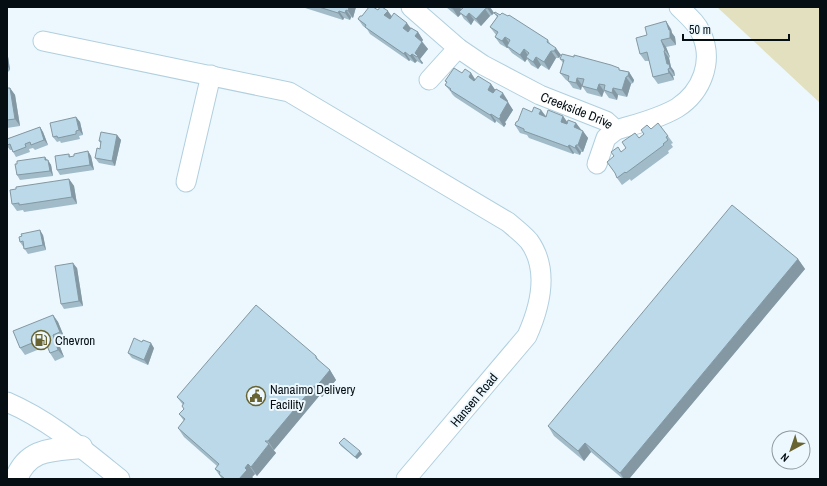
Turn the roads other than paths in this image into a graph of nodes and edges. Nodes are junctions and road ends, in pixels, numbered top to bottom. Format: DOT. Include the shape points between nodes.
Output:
graph roads {
  1 [pos="411,7"];
  2 [pos="679,7"];
  3 [pos="43,41"];
  4 [pos="458,48"];
  5 [pos="211,75"];
  6 [pos="429,80"];
  7 [pos="616,130"];
  8 [pos="597,164"];
  9 [pos="186,182"];
  10 [pos="7,402"];
  11 [pos="81,448"];
  12 [pos="16,479"];
  13 [pos="120,479"];
  14 [pos="406,479"];
  1 -- 4 [label="street, Creekside Drive"];
  2 -- 7 [label="street, Creekside Drive" via="701,32 706,46 702,80 694,95 678,108 659,117"];
  3 -- 5 [label="street, Hansen Road"];
  4 -- 6 [label="street"];
  4 -- 7 [label="street, Creekside Drive" via="523,87 606,121"];
  5 -- 9 [label="street"];
  5 -- 14 [label="street, Hansen Road" via="288,92 508,222 529,241 541,266 542,284 527,336"];
  7 -- 8 [label="street" via="606,138"];
  10 -- 11 [label="street" via="50,426"];
  11 -- 12 [label="main road" via="34,455 20,469"];
  11 -- 13 [label="street"];
}
